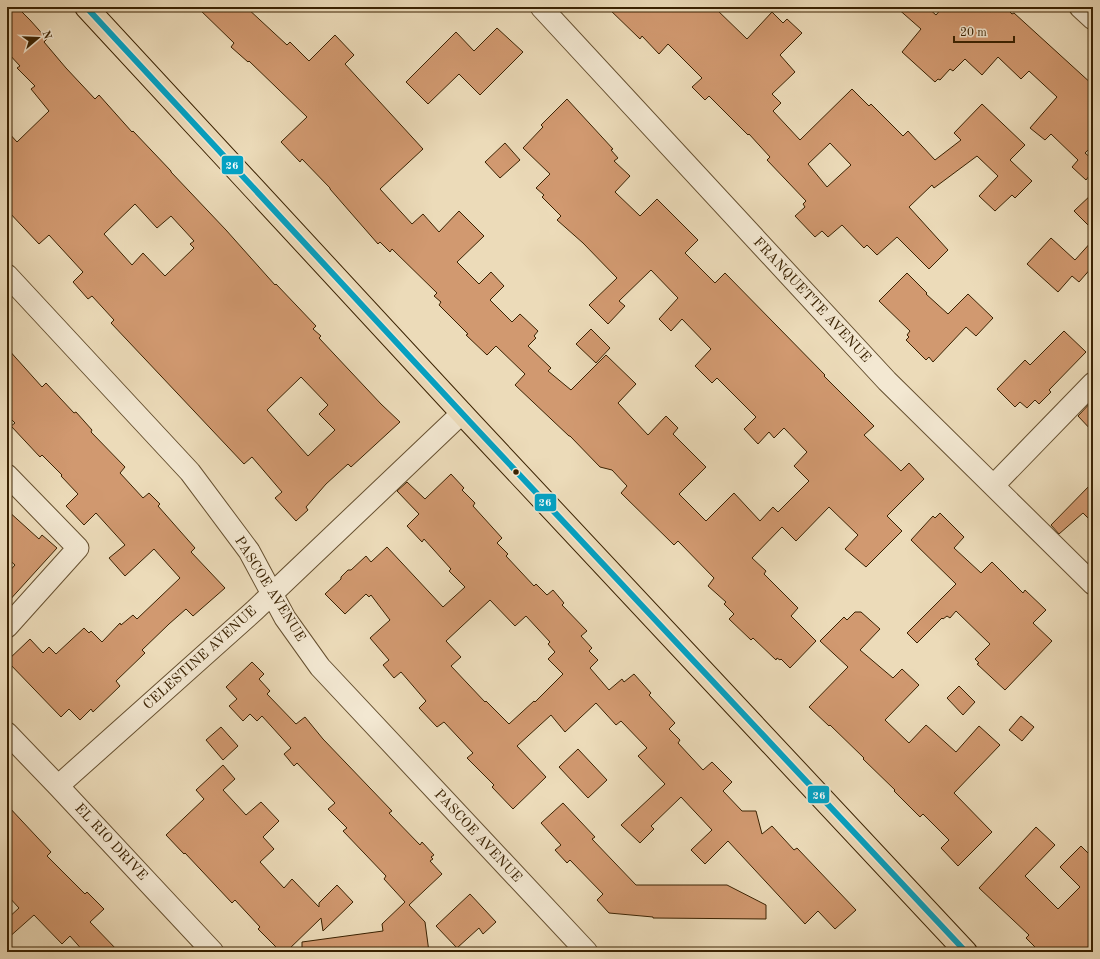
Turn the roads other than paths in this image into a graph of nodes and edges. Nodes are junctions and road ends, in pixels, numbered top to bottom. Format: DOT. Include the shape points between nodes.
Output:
graph roads {
  1 [pos="86,7"];
  2 [pos="541,7"];
  3 [pos="1080,7"];
  4 [pos="1093,19"];
  5 [pos="7,275"];
  6 [pos="1093,383"];
  7 [pos="462,413"];
  8 [pos="7,475"];
  9 [pos="994,485"];
  10 [pos="1093,584"];
  11 [pos="272,594"];
  12 [pos="7,628"];
  13 [pos="7,733"];
  14 [pos="58,786"];
  15 [pos="213,952"];
  16 [pos="587,952"];
  17 [pos="966,952"];
  1 -- 7 [label="main road"];
  2 -- 9 [label="street, FRANQUETTE AVENUE" via="887,381"];
  3 -- 4 [label="street"];
  5 -- 11 [label="street, PASCOE AVENUE" via="190,472 249,551"];
  6 -- 9 [label="street"];
  7 -- 11 [label="street, CELESTINE AVENUE"];
  7 -- 17 [label="main road"];
  8 -- 12 [label="street" via="78,548"];
  9 -- 10 [label="street, FRANQUETTE AVENUE"];
  11 -- 14 [label="street, CELESTINE AVENUE"];
  11 -- 16 [label="street, PASCOE AVENUE" via="285,618 320,667"];
  13 -- 14 [label="street, EL RIO DRIVE"];
  14 -- 15 [label="street, EL RIO DRIVE"];
}
